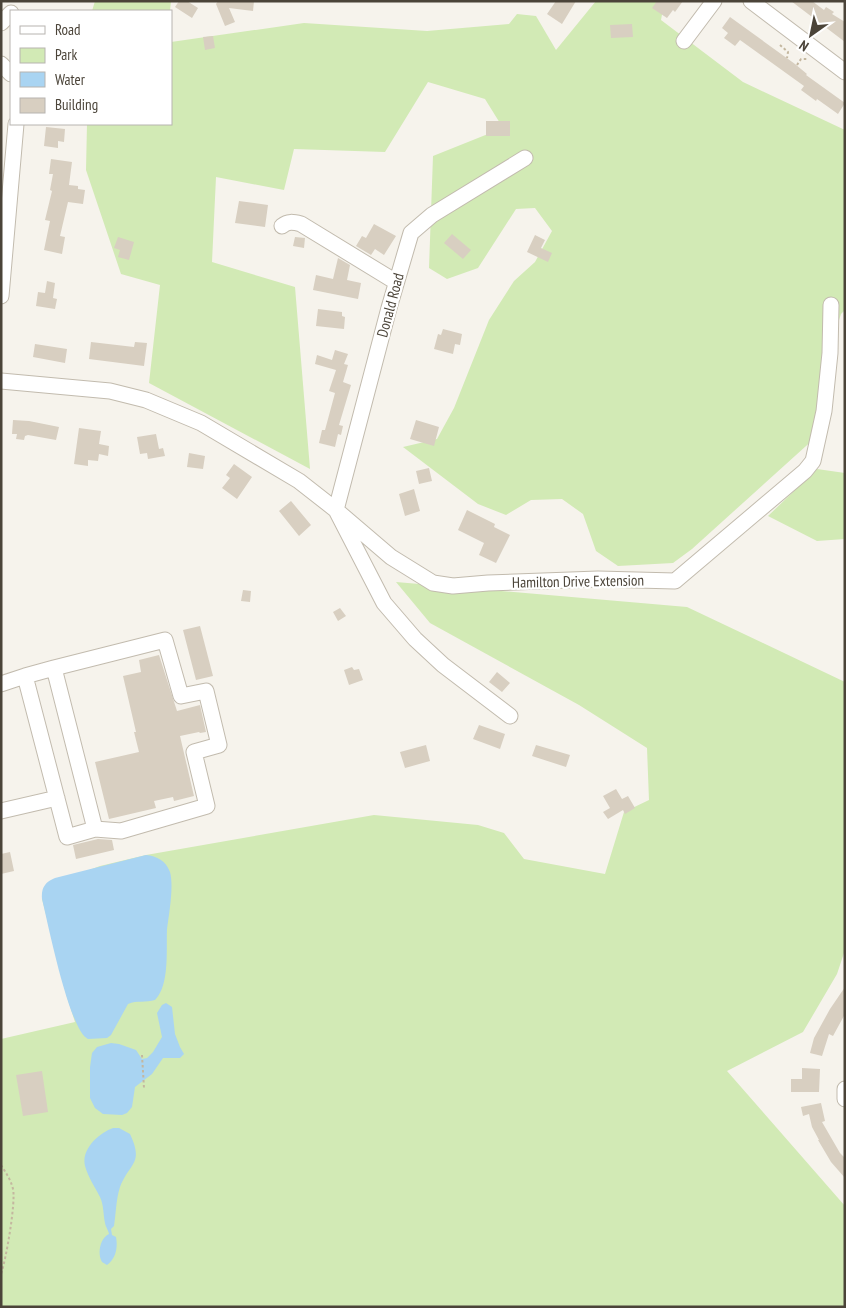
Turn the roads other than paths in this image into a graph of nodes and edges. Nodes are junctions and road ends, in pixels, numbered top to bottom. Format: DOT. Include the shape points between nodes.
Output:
graph roads {
  1 [pos="714,1"];
  2 [pos="751,1"];
  3 [pos="10,14"];
  4 [pos="1,23"];
  5 [pos="684,41"];
  6 [pos="1,64"];
  7 [pos="845,72"];
  8 [pos="10,73"];
  9 [pos="16,125"];
  10 [pos="525,158"];
  11 [pos="282,226"];
  12 [pos="396,282"];
  13 [pos="1,296"];
  14 [pos="831,305"];
  15 [pos="1,382"];
  16 [pos="336,510"];
  17 [pos="54,668"];
  18 [pos="25,676"];
  19 [pos="1,684"];
  20 [pos="510,716"];
  21 [pos="57,798"];
  22 [pos="1,811"];
  23 [pos="95,829"];
  24 [pos="845,1089"];
  25 [pos="845,1100"];
  1 -- 5 [label="street"];
  2 -- 7 [label="street"];
  3 -- 4 [label="street"];
  6 -- 8 [label="street"];
  9 -- 13 [label="street"];
  10 -- 12 [label="street, Donald Road" via="432,215 411,234"];
  11 -- 12 [label="street" via="293,222 301,224"];
  12 -- 16 [label="street, Donald Road"];
  14 -- 16 [label="street, Hamilton Drive Extension" via="824,411 813,461 675,581 598,579 453,586 433,583 390,557"];
  15 -- 16 [label="street, Hamilton Drive Extension" via="110,391 146,400 201,423 299,481"];
  16 -- 20 [label="street, Hamilton Drive Extension" via="384,603 415,640"];
  17 -- 18 [label="street"];
  17 -- 23 [label="street"];
  17 -- 23 [label="street" via="165,640 181,696 206,691 219,745 194,752 207,806 121,831"];
  18 -- 19 [label="street"];
  18 -- 21 [label="street"];
  21 -- 22 [label="street"];
  21 -- 23 [label="street" via="67,837"];
  24 -- 25 [label="street"];
}
